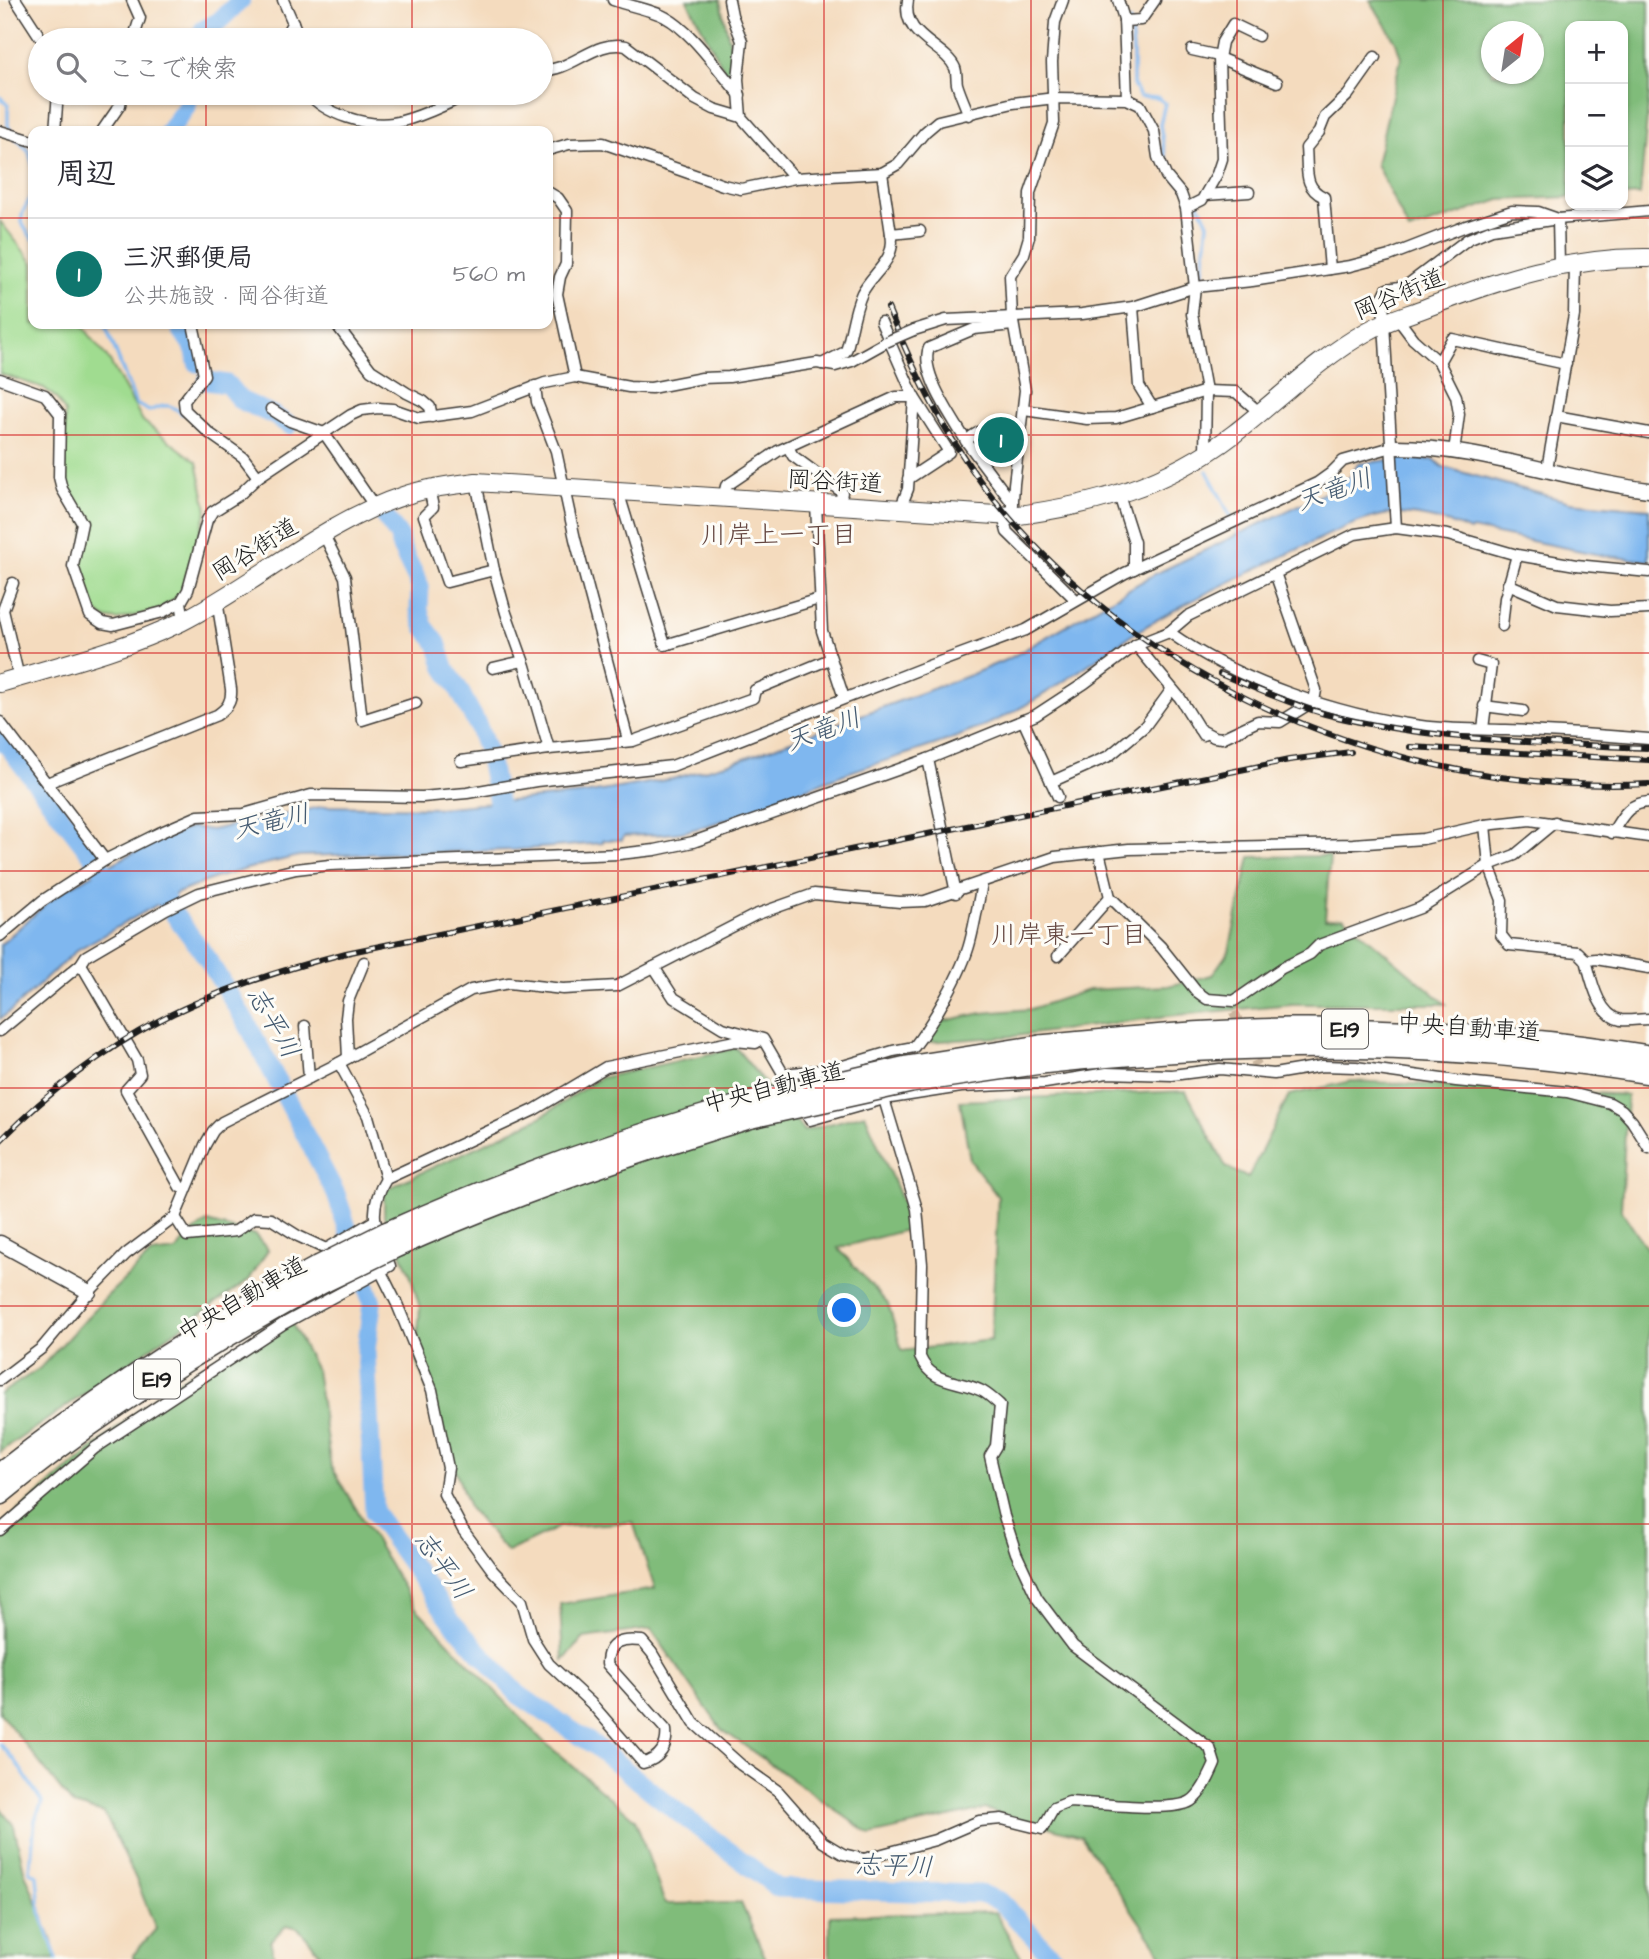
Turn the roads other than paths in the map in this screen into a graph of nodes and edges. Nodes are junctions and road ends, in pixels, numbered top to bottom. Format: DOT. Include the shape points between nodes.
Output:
graph roads {
  1 [pos="16,0"];
  2 [pos="132,0"];
  3 [pos="283,0"];
  4 [pos="613,0"];
  5 [pos="729,0"];
  6 [pos="908,0"];
  7 [pos="1063,0"];
  8 [pos="1118,0"];
  9 [pos="1154,0"];
  10 [pos="1124,21"];
  11 [pos="293,22"];
  12 [pos="34,28"];
  13 [pos="137,28"];
  14 [pos="290,28"];
  15 [pos="295,28"];
  16 [pos="1258,36"];
  17 [pos="1192,50"];
  18 [pos="1219,57"];
  19 [pos="1375,57"];
  20 [pos="553,68"];
  21 [pos="1277,82"];
  22 [pos="740,95"];
  23 [pos="1055,99"];
  24 [pos="1128,99"];
  25 [pos="57,105"];
  26 [pos="120,105"];
  27 [pos="324,105"];
  28 [pos="444,105"];
  29 [pos="969,115"];
  30 [pos="741,117"];
  31 [pos="55,126"];
  32 [pos="105,126"];
  33 [pos="0,131"];
  34 [pos="28,139"];
  35 [pos="553,149"];
  36 [pos="882,173"];
  37 [pos="795,178"];
  38 [pos="1249,192"];
  39 [pos="553,195"];
  40 [pos="1205,195"];
  41 [pos="1186,208"];
  42 [pos="1649,211"];
  43 [pos="1558,219"];
  44 [pos="920,231"];
  45 [pos="891,234"];
  46 [pos="1649,258"];
  47 [pos="1567,264"];
  48 [pos="1330,269"];
  49 [pos="1195,287"];
  50 [pos="1133,307"];
  51 [pos="1013,321"];
  52 [pos="1391,321"];
  53 [pos="881,322"];
  54 [pos="194,329"];
  55 [pos="340,329"];
  56 [pos="1439,362"];
  57 [pos="822,364"];
  58 [pos="1566,364"];
  59 [pos="576,377"];
  60 [pos="3,382"];
  61 [pos="535,386"];
  62 [pos="1206,391"];
  63 [pos="914,397"];
  64 [pos="1152,407"];
  65 [pos="271,409"];
  66 [pos="1024,410"];
  67 [pos="1260,413"];
  68 [pos="1556,416"];
  69 [pos="432,417"];
  70 [pos="1021,429"];
  71 [pos="324,433"];
  72 [pos="1649,433"];
  73 [pos="967,441"];
  74 [pos="788,447"];
  75 [pos="1392,451"];
  76 [pos="1454,452"];
  77 [pos="1205,454"];
  78 [pos="1547,469"];
  79 [pos="258,477"];
  80 [pos="908,479"];
  81 [pos="476,482"];
  82 [pos="564,487"];
  83 [pos="429,488"];
  84 [pos="1649,490"];
  85 [pos="618,491"];
  86 [pos="1119,495"];
  87 [pos="723,499"];
  88 [pos="816,504"];
  89 [pos="840,505"];
  90 [pos="375,507"];
  91 [pos="900,509"];
  92 [pos="1009,512"];
  93 [pos="1396,524"];
  94 [pos="324,535"];
  95 [pos="1517,555"];
  96 [pos="1134,569"];
  97 [pos="494,570"];
  98 [pos="1649,572"];
  99 [pos="1275,573"];
  100 [pos="13,583"];
  101 [pos="1508,584"];
  102 [pos="819,599"];
  103 [pos="218,600"];
  104 [pos="1076,600"];
  105 [pos="1649,609"];
  106 [pos="183,611"];
  107 [pos="1502,626"];
  108 [pos="1169,632"];
  109 [pos="1136,645"];
  110 [pos="830,659"];
  111 [pos="523,661"];
  112 [pos="1477,661"];
  113 [pos="493,668"];
  114 [pos="19,678"];
  115 [pos="0,683"];
  116 [pos="1172,689"];
  117 [pos="844,698"];
  118 [pos="1314,701"];
  119 [pos="416,703"];
  120 [pos="1485,706"];
  121 [pos="1523,711"];
  122 [pos="1023,720"];
  123 [pos="0,722"];
  124 [pos="1482,729"];
  125 [pos="1649,738"];
  126 [pos="628,740"];
  127 [pos="549,749"];
  128 [pos="928,759"];
  129 [pos="461,761"];
  130 [pos="1051,782"];
  131 [pos="47,783"];
  132 [pos="1058,797"];
  133 [pos="1649,802"];
  134 [pos="1555,822"];
  135 [pos="1485,825"];
  136 [pos="1612,833"];
  137 [pos="1649,837"];
  138 [pos="1099,852"];
  139 [pos="105,860"];
  140 [pos="1489,865"];
  141 [pos="982,884"];
  142 [pos="956,893"];
  143 [pos="1110,897"];
  144 [pos="0,936"];
  145 [pos="1058,956"];
  146 [pos="1586,960"];
  147 [pos="364,962"];
  148 [pos="80,964"];
  149 [pos="654,967"];
  150 [pos="1649,968"];
  151 [pos="1649,1019"];
  152 [pos="305,1026"];
  153 [pos="0,1031"];
  154 [pos="1161,1035"];
  155 [pos="1307,1046"];
  156 [pos="770,1048"];
  157 [pos="1649,1049"];
  158 [pos="1040,1055"];
  159 [pos="1649,1056"];
  160 [pos="344,1060"];
  161 [pos="1649,1073"];
  162 [pos="783,1074"];
  163 [pos="309,1078"];
  164 [pos="1649,1084"];
  165 [pos="884,1099"];
  166 [pos="1648,1144"];
  167 [pos="386,1179"];
  168 [pos="186,1189"];
  169 [pos="175,1217"];
  170 [pos="384,1234"];
  171 [pos="0,1243"];
  172 [pos="323,1266"];
  173 [pos="381,1272"];
  174 [pos="345,1289"];
  175 [pos="89,1292"];
  176 [pos="0,1380"];
  177 [pos="0,1474"];
  178 [pos="0,1494"];
  179 [pos="0,1530"];
  1 -- 12 [label="street"];
  2 -- 13 [label="street" via="140,18"];
  3 -- 11 [label="street"];
  4 -- 22 [label="street" via="679,25"];
  5 -- 22 [label="street" via="742,41"];
  6 -- 29 [label="street" via="908,15 917,33 955,68"];
  7 -- 23 [label="street" via="1055,22"];
  8 -- 10 [label="street"];
  9 -- 10 [label="street" via="1141,20"];
  10 -- 24 [label="street"];
  11 -- 14 [label="street"];
  11 -- 15 [label="street"];
  16 -- 18 [label="street" via="1233,24"];
  17 -- 18 [label="street"];
  18 -- 21 [label="street"];
  18 -- 40 [label="street" via="1222,159"];
  19 -- 48 [label="street" via="1348,95 1325,117 1306,148 1309,187 1324,197"];
  20 -- 30 [label="street" via="615,43 626,46 695,99"];
  22 -- 30 [label="street"];
  23 -- 24 [label="street"];
  23 -- 29 [label="street" via="1013,103"];
  23 -- 51 [label="street" via="1054,123 1030,193 1029,237 1010,276"];
  24 -- 41 [label="street" via="1140,105 1154,131 1162,167"];
  25 -- 31 [label="street"];
  26 -- 32 [label="street"];
  27 -- 28 [label="street" via="346,117 374,123 393,123"];
  29 -- 36 [label="street" via="938,121 898,164"];
  30 -- 37 [label="street"];
  33 -- 34 [label="street"];
  35 -- 37 [label="street" via="603,143 741,189"];
  36 -- 37 [label="street"];
  36 -- 45 [label="street"];
  38 -- 40 [label="street"];
  39 -- 59 [label="street" via="567,211 566,264 557,294"];
  40 -- 41 [label="street"];
  41 -- 49 [label="street"];
  42 -- 43 [label="street"];
  43 -- 47 [label="street"];
  43 -- 48 [label="street" via="1512,211 1389,256"];
  43 -- 52 [label="street" via="1492,229 1468,239 1406,286 1387,289 1383,297"];
  44 -- 45 [label="street"];
  45 -- 57 [label="street" via="891,250 862,294 845,352"];
  46 -- 47 [label="main road, 岡谷街道"];
  47 -- 52 [label="main road, 岡谷街道" via="1520,274"];
  47 -- 58 [label="street" via="1574,315"];
  48 -- 49 [label="street"];
  49 -- 50 [label="street"];
  49 -- 62 [label="street" via="1192,314"];
  50 -- 51 [label="street"];
  50 -- 64 [label="street" via="1139,386"];
  51 -- 57 [label="street, bridge" via="946,320 886,342 852,361"];
  51 -- 66 [label="street"];
  51 -- 73 [label="street" via="975,330 929,348 926,354 933,382"];
  52 -- 56 [label="street"];
  52 -- 67 [label="main road, 岡谷街道" via="1340,348"];
  52 -- 75 [label="street"];
  53 -- 63 [label="street"];
  54 -- 79 [label="street" via="204,375 184,401 185,410 243,457"];
  55 -- 69 [label="street" via="371,370 424,401"];
  56 -- 58 [label="street" via="1452,340"];
  56 -- 76 [label="street" via="1456,396 1459,414"];
  57 -- 59 [label="street" via="651,387"];
  58 -- 68 [label="street"];
  59 -- 61 [label="street"];
  60 -- 106 [label="street" via="46,396 60,414 59,477 82,523 74,566 90,615 113,625"];
  61 -- 69 [label="street" via="472,411"];
  61 -- 82 [label="street"];
  62 -- 64 [label="street"];
  62 -- 67 [label="street" via="1236,392"];
  62 -- 77 [label="street"];
  63 -- 74 [label="street" via="896,397"];
  63 -- 80 [label="street"];
  63 -- 80 [label="street" via="949,452"];
  64 -- 66 [label="street" via="1116,418 1087,419"];
  65 -- 71 [label="street"];
  66 -- 70 [label="street"];
  67 -- 77 [label="main road, 岡谷街道"];
  68 -- 72 [label="street"];
  68 -- 78 [label="street"];
  69 -- 71 [label="street" via="419,418 393,409 362,410"];
  70 -- 73 [label="street" via="993,426"];
  70 -- 92 [label="street"];
  71 -- 79 [label="street"];
  71 -- 90 [label="street"];
  73 -- 92 [label="street"];
  74 -- 87 [label="street" via="726,486"];
  74 -- 89 [label="street" via="793,456 842,492"];
  75 -- 76 [label="street" via="1413,447"];
  75 -- 93 [label="street"];
  75 -- 96 [label="street" via="1343,461 1317,483"];
  76 -- 78 [label="street"];
  77 -- 86 [label="main road, 岡谷街道"];
  78 -- 84 [label="street" via="1612,486"];
  79 -- 106 [label="street" via="212,512"];
  80 -- 91 [label="street"];
  81 -- 82 [label="main road, 岡谷街道"];
  81 -- 83 [label="main road, 岡谷街道"];
  81 -- 97 [label="street"];
  82 -- 85 [label="main road, 岡谷街道"];
  82 -- 126 [label="street"];
  83 -- 90 [label="main road, 岡谷街道"];
  83 -- 97 [label="street" via="433,508 425,516 447,582"];
  85 -- 87 [label="main road, 岡谷街道"];
  85 -- 102 [label="street" via="665,645"];
  86 -- 92 [label="main road, 岡谷街道"];
  86 -- 96 [label="street" via="1134,541"];
  87 -- 88 [label="main road, 岡谷街道"];
  88 -- 89 [label="main road, 岡谷街道"];
  88 -- 102 [label="street"];
  89 -- 91 [label="main road, 岡谷街道"];
  90 -- 94 [label="main road, 岡谷街道"];
  91 -- 92 [label="main road, 岡谷街道"];
  92 -- 104 [label="street" via="1007,533"];
  93 -- 95 [label="street"];
  93 -- 99 [label="street" via="1355,534"];
  94 -- 103 [label="main road, 岡谷街道"];
  94 -- 119 [label="street" via="345,577 362,720"];
  95 -- 98 [label="street"];
  95 -- 101 [label="street"];
  96 -- 104 [label="street"];
  97 -- 111 [label="street"];
  99 -- 108 [label="street" via="1188,616"];
  99 -- 118 [label="street" via="1317,691"];
  100 -- 114 [label="street" via="3,610"];
  101 -- 105 [label="street" via="1557,605 1610,611"];
  101 -- 107 [label="street"];
  102 -- 110 [label="street"];
  103 -- 106 [label="main road, 岡谷街道"];
  103 -- 131 [label="street" via="232,689 225,709"];
  104 -- 117 [label="street" via="1026,630"];
  106 -- 114 [label="main road, 岡谷街道" via="139,642"];
  108 -- 109 [label="street"];
  108 -- 118 [label="street" via="1223,664"];
  109 -- 116 [label="street"];
  109 -- 122 [label="street"];
  110 -- 117 [label="street"];
  110 -- 126 [label="street" via="755,690 752,698"];
  111 -- 113 [label="street"];
  111 -- 127 [label="street"];
  112 -- 120 [label="street" via="1492,665"];
  114 -- 115 [label="main road, 岡谷街道"];
  116 -- 118 [label="street" via="1201,732 1222,738 1258,721 1280,722"];
  116 -- 130 [label="street" via="1145,726 1110,756"];
  117 -- 139 [label="street" via="672,766 422,797 311,795 244,814 198,816"];
  118 -- 124 [label="street" via="1422,726"];
  120 -- 121 [label="street"];
  120 -- 124 [label="street"];
  122 -- 128 [label="street"];
  122 -- 130 [label="street"];
  123 -- 131 [label="street"];
  124 -- 125 [label="street"];
  126 -- 127 [label="street"];
  127 -- 129 [label="street"];
  128 -- 142 [label="street"];
  128 -- 148 [label="street" via="693,842 655,850 330,865 247,880 171,906 86,956"];
  130 -- 132 [label="street"];
  131 -- 139 [label="street"];
  133 -- 136 [label="street" via="1628,809"];
  134 -- 135 [label="street"];
  134 -- 136 [label="street"];
  134 -- 140 [label="street" via="1515,855"];
  135 -- 138 [label="street" via="1423,839 1353,844"];
  135 -- 140 [label="street"];
  136 -- 137 [label="street"];
  138 -- 141 [label="street" via="1055,857"];
  138 -- 143 [label="street"];
  139 -- 144 [label="street" via="42,901"];
  140 -- 143 [label="street" via="1420,908 1318,945 1234,1007 1196,992 1161,947"];
  140 -- 146 [label="street" via="1502,900 1501,935 1509,945 1578,952"];
  141 -- 142 [label="street"];
  141 -- 162 [label="street" via="963,962 914,1047 832,1069"];
  142 -- 149 [label="street" via="900,902 814,894 755,915"];
  143 -- 145 [label="street"];
  146 -- 150 [label="street"];
  146 -- 151 [label="street" via="1600,1003 1612,1016"];
  147 -- 160 [label="street" via="348,1001"];
  148 -- 153 [label="street"];
  148 -- 168 [label="street" via="137,1060 140,1074 126,1090 180,1187"];
  149 -- 156 [label="street" via="674,998 723,1028 764,1039"];
  149 -- 160 [label="street" via="617,986 563,989 509,983 471,989"];
  152 -- 163 [label="street"];
  154 -- 157 [label="highway" via="1284,1023 1404,1024 1523,1032"];
  154 -- 158 [label="highway, 中央自動車道 / E19"];
  154 -- 159 [label="highway, 中央自動車道 / E19" via="1287,1029 1406,1032"];
  155 -- 158 [label="highway, 中央自動車道 / E19"];
  155 -- 161 [label="highway, 中央自動車道 / E19" via="1462,1051"];
  155 -- 164 [label="highway" via="1524,1066"];
  156 -- 162 [label="street"];
  156 -- 167 [label="street" via="734,1041 606,1067 534,1110"];
  158 -- 170 [label="highway, 中央自動車道 / E19, bridge" via="907,1067 751,1110 535,1188"];
  160 -- 163 [label="street"];
  160 -- 167 [label="street" via="368,1116"];
  162 -- 165 [label="street" via="810,1120"];
  163 -- 168 [label="street" via="222,1122 205,1145"];
  165 -- 166 [label="street" via="1107,1073 1172,1075 1258,1069 1274,1074 1356,1066 1567,1093 1610,1103 1622,1110"];
  165 -- 173 [label="street" via="917,1209 922,1264 920,1357 925,1368 939,1378 983,1391 1000,1405 996,1446 990,1456 1016,1553 1037,1598 1073,1646 1210,1748 1215,1763 1191,1801 1170,1807 1069,1802 1054,1808 1042,1829 1002,1819 979,1821 935,1840 864,1859 843,1854 823,1842 778,1791 694,1724 652,1653 642,1641 625,1639 613,1644 607,1664 666,1730 660,1754 643,1763 591,1703 549,1664 533,1639 522,1601 463,1530 444,1494 448,1468 432,1390"];
  167 -- 170 [label="street" via="373,1208"];
  168 -- 169 [label="street"];
  169 -- 172 [label="street" via="187,1236 236,1231 254,1218 271,1219 298,1236"];
  169 -- 175 [label="street" via="127,1254"];
  170 -- 172 [label="highway, 中央自動車道 / E19, bridge"];
  170 -- 172 [label="street"];
  170 -- 173 [label="street" via="390,1266"];
  171 -- 175 [label="street"];
  172 -- 174 [label="street"];
  172 -- 177 [label="highway, 中央自動車道 / E19" via="212,1325 148,1366"];
  172 -- 178 [label="highway, 中央自動車道 / E19" via="157,1378"];
  173 -- 174 [label="street"];
  174 -- 179 [label="street" via="283,1324 95,1448"];
  175 -- 176 [label="street" via="42,1348"];
}
